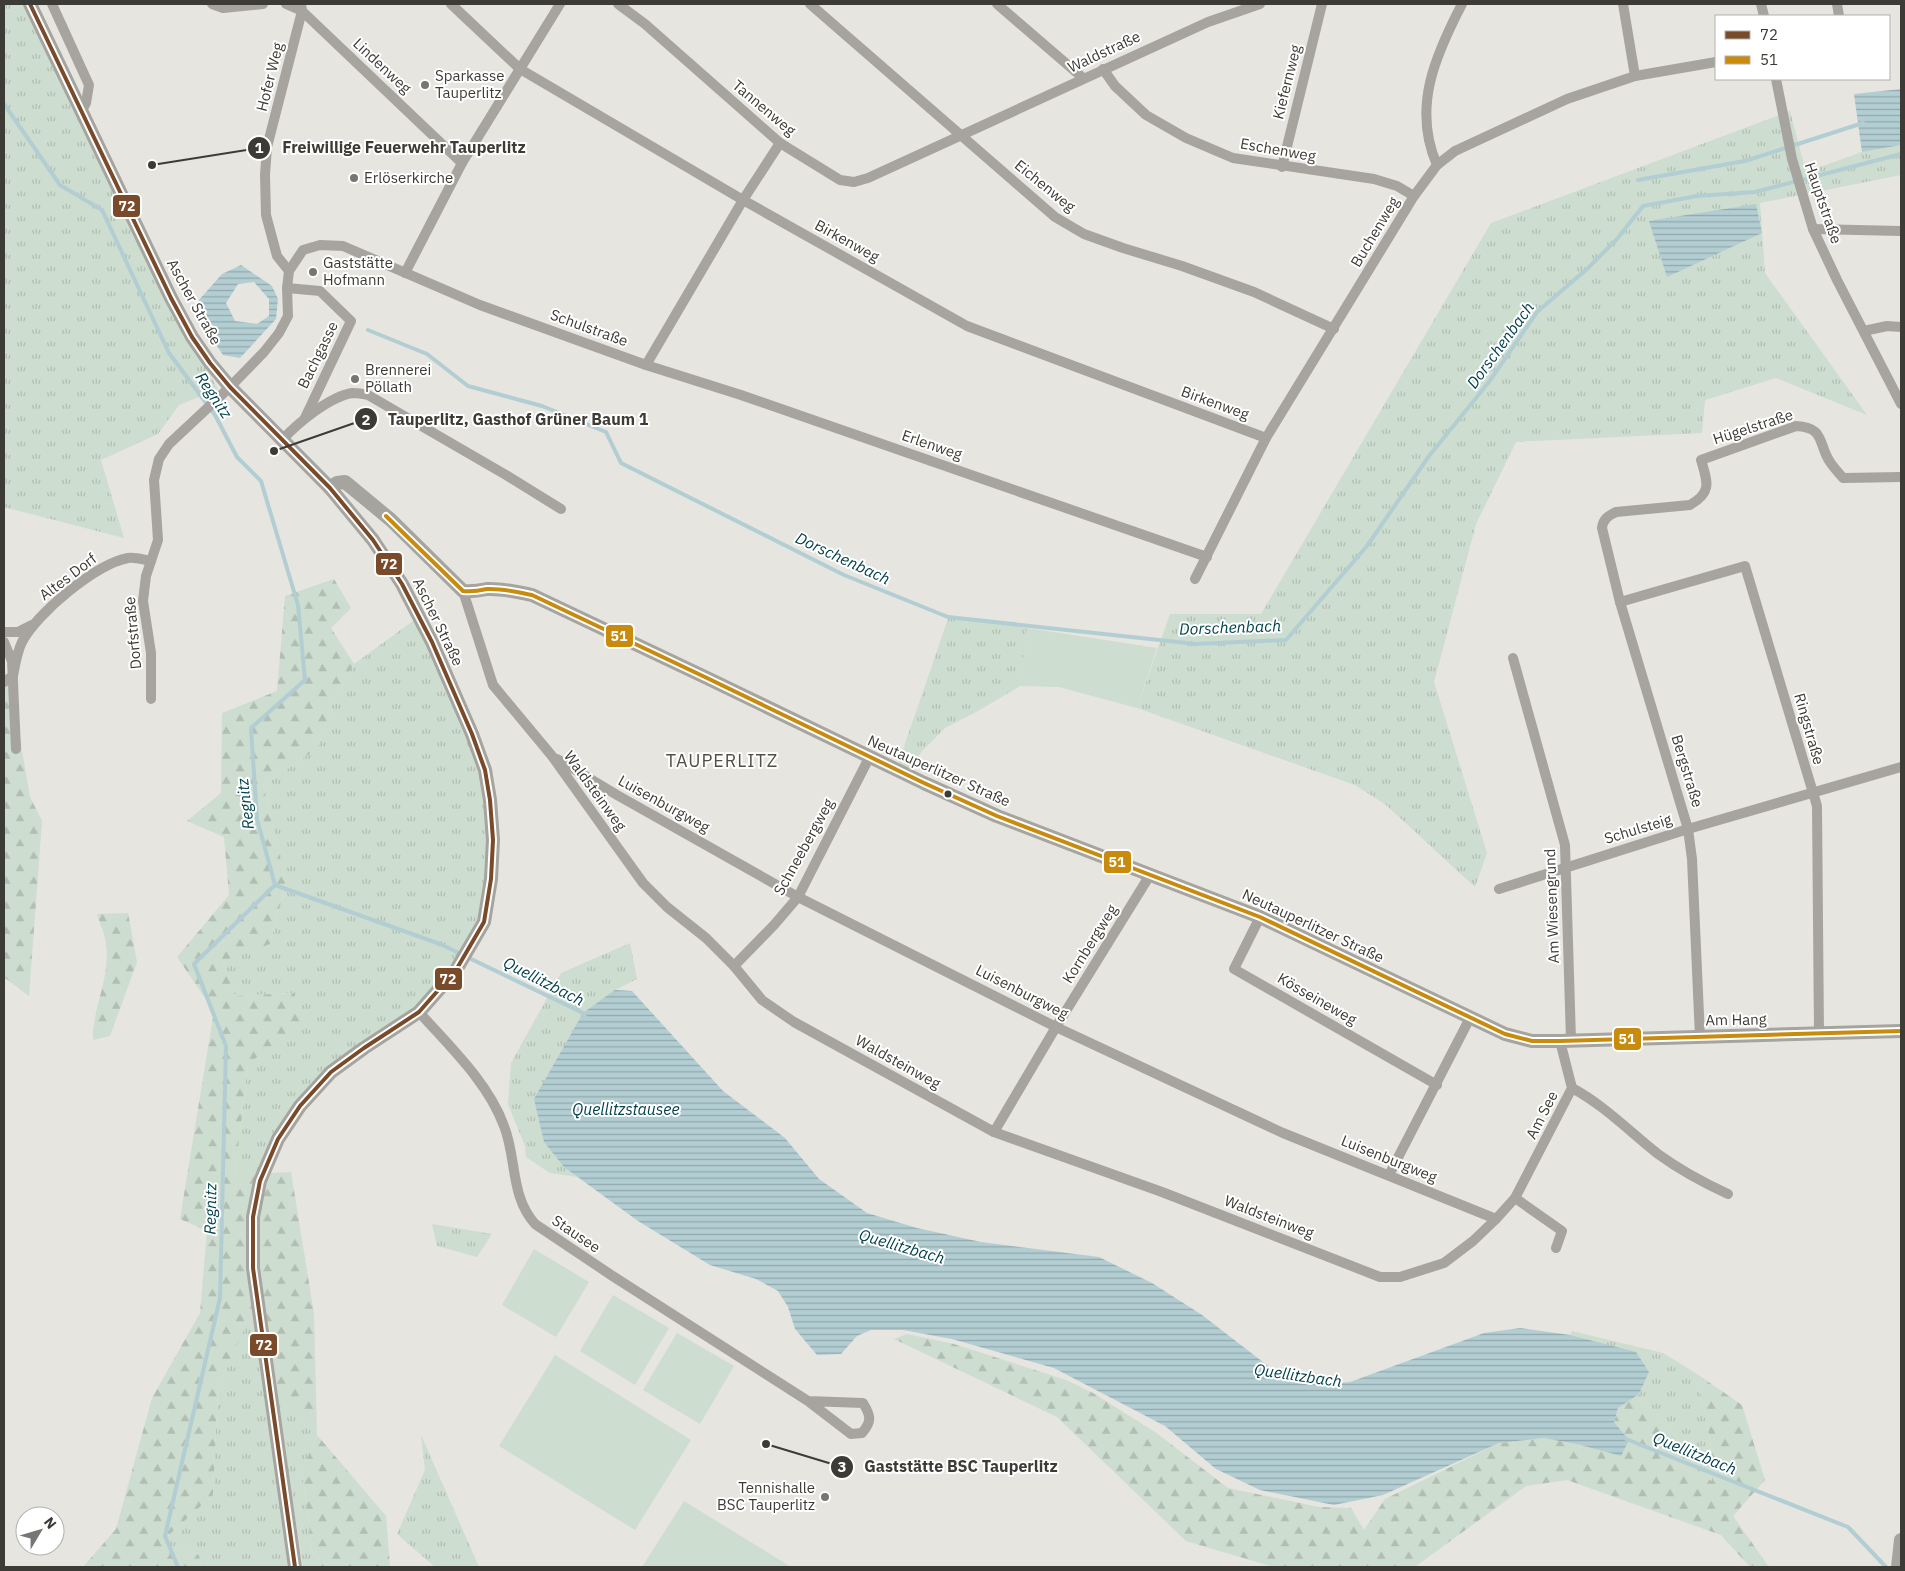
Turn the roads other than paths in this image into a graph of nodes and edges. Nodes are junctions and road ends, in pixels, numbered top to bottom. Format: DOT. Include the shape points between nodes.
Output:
graph roads {
  1 [pos="30,4"];
  2 [pos="52,4"];
  3 [pos="212,4"];
  4 [pos="263,4"];
  5 [pos="286,4"];
  6 [pos="451,4"];
  7 [pos="560,4"];
  8 [pos="618,4"];
  9 [pos="810,4"];
  10 [pos="997,4"];
  11 [pos="1260,4"];
  12 [pos="1322,4"];
  13 [pos="1462,4"];
  14 [pos="1623,4"];
  15 [pos="301,8"];
  16 [pos="1715,62"];
  17 [pos="520,69"];
  18 [pos="1103,69"];
  19 [pos="1635,76"];
  20 [pos="1083,78"];
  21 [pos="1776,80"];
  22 [pos="82,110"];
  23 [pos="963,135"];
  24 [pos="780,144"];
  25 [pos="462,163"];
  26 [pos="1437,165"];
  27 [pos="1282,167"];
  28 [pos="1414,196"];
  29 [pos="743,200"];
  30 [pos="1813,230"];
  31 [pos="1901,230"];
  32 [pos="289,272"];
  33 [pos="405,273"];
  34 [pos="287,288"];
  35 [pos="1901,327"];
  36 [pos="1334,329"];
  37 [pos="1864,330"];
  38 [pos="646,365"];
  39 [pos="230,387"];
  40 [pos="1901,404"];
  41 [pos="305,418"];
  42 [pos="1266,438"];
  43 [pos="283,439"];
  44 [pos="1901,477"];
  45 [pos="330,488"];
  46 [pos="560,509"];
  47 [pos="1603,521"];
  48 [pos="1207,556"];
  49 [pos="151,561"];
  50 [pos="1195,579"];
  51 [pos="463,591"];
  52 [pos="1620,602"];
  53 [pos="35,623"];
  54 [pos="4,632"];
  55 [pos="4,642"];
  56 [pos="1513,658"];
  57 [pos="13,676"];
  58 [pos="4,682"];
  59 [pos="151,699"];
  60 [pos="16,749"];
  61 [pos="552,756"];
  62 [pos="869,758"];
  63 [pos="1901,767"];
  64 [pos="1812,793"];
  65 [pos="1688,829"];
  66 [pos="1567,866"];
  67 [pos="1150,875"];
  68 [pos="1499,889"];
  69 [pos="798,897"];
  70 [pos="1260,917"];
  71 [pos="734,966"];
  72 [pos="419,1012"];
  73 [pos="1470,1018"];
  74 [pos="1056,1026"];
  75 [pos="1901,1031"];
  76 [pos="1819,1034"];
  77 [pos="1700,1038"];
  78 [pos="1565,1041"];
  79 [pos="1436,1084"];
  80 [pos="1572,1088"];
  81 [pos="994,1132"];
  82 [pos="1389,1175"];
  83 [pos="1728,1194"];
  84 [pos="1515,1198"];
  85 [pos="1496,1219"];
  86 [pos="1556,1248"];
  87 [pos="808,1401"];
  88 [pos="1901,1540"];
  89 [pos="295,1567"];
  90 [pos="1898,1567"];
  1 -- 22 [label="street, Ascher Straße"];
  2 -- 22 [label="street" via="89,85"];
  3 -- 4 [label="street" via="223,8"];
  5 -- 15 [label="street, Lindenweg"];
  6 -- 17 [label="street, Birkenweg"];
  7 -- 17 [label="street"];
  8 -- 24 [label="street, Tannenweg" via="645,24"];
  9 -- 23 [label="street, Eichenweg"];
  10 -- 20 [label="street"];
  11 -- 18 [label="street, Waldstraße" via="1208,22"];
  12 -- 27 [label="street, Kiefernweg"];
  13 -- 26 [label="street" via="1433,69 1426,98 1426,129"];
  14 -- 19 [label="street"];
  15 -- 25 [label="street, Lindenweg"];
  15 -- 32 [label="street, Hofer Weg" via="267,147 265,175 266,215 277,256"];
  16 -- 19 [label="street, Buchenweg"];
  17 -- 25 [label="street"];
  17 -- 29 [label="street, Birkenweg"];
  18 -- 20 [label="street, Waldstraße"];
  18 -- 27 [label="street, Eschenweg" via="1114,86 1146,115 1186,138 1233,158"];
  19 -- 26 [label="street, Buchenweg" via="1567,99 1455,151"];
  20 -- 23 [label="street, Waldstraße"];
  21 -- 30 [label="street, Hauptstraße" via="1792,159"];
  22 -- 39 [label="street, Ascher Straße" via="171,298 192,337"];
  23 -- 24 [label="street, Tannenweg" via="854,182 840,180"];
  23 -- 36 [label="street, Eichenweg" via="1055,217 1084,234 1254,292"];
  24 -- 29 [label="street"];
  25 -- 33 [label="street"];
  26 -- 28 [label="street, Buchenweg"];
  27 -- 28 [label="street, Eschenweg" via="1374,179 1397,186"];
  28 -- 36 [label="street, Buchenweg"];
  29 -- 38 [label="street"];
  29 -- 42 [label="street, Birkenweg" via="967,326"];
  30 -- 31 [label="street"];
  30 -- 37 [label="street, Hauptstraße"];
  32 -- 33 [label="street, Schulstraße" via="303,250 320,245 343,246"];
  32 -- 34 [label="street"];
  33 -- 38 [label="street, Schulstraße" via="480,305"];
  34 -- 39 [label="street" via="288,316 279,333"];
  34 -- 41 [label="street, Bachgasse" via="320,291 352,321"];
  35 -- 37 [label="street"];
  36 -- 42 [label="street, Buchenweg"];
  37 -- 40 [label="street, Hauptstraße"];
  38 -- 48 [label="street, Erlenweg"];
  39 -- 43 [label="street, Ascher Straße"];
  39 -- 49 [label="street, Dorfstraße" via="169,444 159,459 154,480 158,540"];
  41 -- 43 [label="street"];
  41 -- 46 [label="street" via="352,394 368,395"];
  42 -- 48 [label="street, Buchenweg"];
  43 -- 45 [label="street, Ascher Straße"];
  44 -- 47 [label="street, Hügelstraße" via="1843,478 1829,462 1814,430 1796,426 1701,460 1707,486 1705,493 1690,505 1616,512"];
  45 -- 51 [label="street" via="345,482 391,520"];
  45 -- 72 [label="street, Ascher Straße" via="373,540 402,584 432,642 485,770 493,840 484,922 456,970"];
  47 -- 52 [label="street, Bergstraße"];
  48 -- 50 [label="street, Buchenweg"];
  49 -- 53 [label="street, Altes Dorf" via="128,558 98,570"];
  49 -- 59 [label="street, Dorfstraße" via="144,602 151,653"];
  51 -- 61 [label="street, Waldsteinweg" via="494,685"];
  51 -- 62 [label="street, Neutauperlitzer Straße" via="505,590 532,595"];
  52 -- 64 [label="street, Ringstraße" via="1745,566"];
  52 -- 65 [label="street, Bergstraße"];
  53 -- 54 [label="street, Altes Dorf" via="25,630"];
  53 -- 57 [label="street, Altes Dorf" via="21,644"];
  55 -- 57 [label="street, Altes Dorf" via="12,661"];
  56 -- 66 [label="street, Am Wiesengrund" via="1565,845"];
  57 -- 58 [label="street"];
  57 -- 60 [label="street, Altes Dorf"];
  61 -- 69 [label="street, Luisenburgweg"];
  61 -- 71 [label="street, Waldsteinweg" via="643,883"];
  62 -- 67 [label="street, Neutauperlitzer Straße" via="997,816"];
  62 -- 69 [label="street, Schneebergweg"];
  63 -- 64 [label="street, Schulsteig"];
  64 -- 65 [label="street, Schulsteig"];
  64 -- 76 [label="street, Ringstraße" via="1817,806"];
  65 -- 66 [label="street, Schulsteig"];
  65 -- 77 [label="street, Bergstraße"];
  66 -- 68 [label="street, Schulsteig"];
  66 -- 78 [label="street, Am Wiesengrund"];
  67 -- 70 [label="street, Neutauperlitzer Straße"];
  67 -- 74 [label="street, Kornbergweg"];
  69 -- 71 [label="street, Schneebergweg"];
  69 -- 74 [label="street, Luisenburgweg"];
  70 -- 73 [label="street, Neutauperlitzer Straße"];
  70 -- 79 [label="street, Kösseineweg" via="1234,970"];
  71 -- 81 [label="street, Waldsteinweg" via="762,1000 794,1022"];
  72 -- 87 [label="street, Stausee" via="473,1074 494,1107 504,1126 520,1201 535,1224"];
  72 -- 89 [label="street, Ascher Straße" via="331,1072 300,1106 278,1140 260,1182 253,1217 253,1268"];
  73 -- 78 [label="street, Neutauperlitzer Straße" via="1505,1034 1532,1041"];
  73 -- 79 [label="street"];
  74 -- 81 [label="street, Kornbergweg"];
  74 -- 82 [label="street, Luisenburgweg" via="1283,1133"];
  75 -- 76 [label="street, Am Hang"];
  76 -- 77 [label="street, Am Hang"];
  77 -- 78 [label="street, Am Hang"];
  78 -- 80 [label="street, Am See"];
  79 -- 82 [label="street"];
  80 -- 83 [label="street" via="1588,1096 1660,1155"];
  80 -- 84 [label="street, Am See"];
  81 -- 85 [label="street, Waldsteinweg" via="1162,1192 1380,1277 1400,1277 1444,1263"];
  82 -- 85 [label="street, Luisenburgweg"];
  84 -- 85 [label="street, Am See"];
  84 -- 86 [label="street" via="1562,1231"];
  87 -- 87 [label="street, Stausee" via="851,1434 862,1433 868,1425 870,1414 863,1404"];
  88 -- 90 [label="street"];
}
